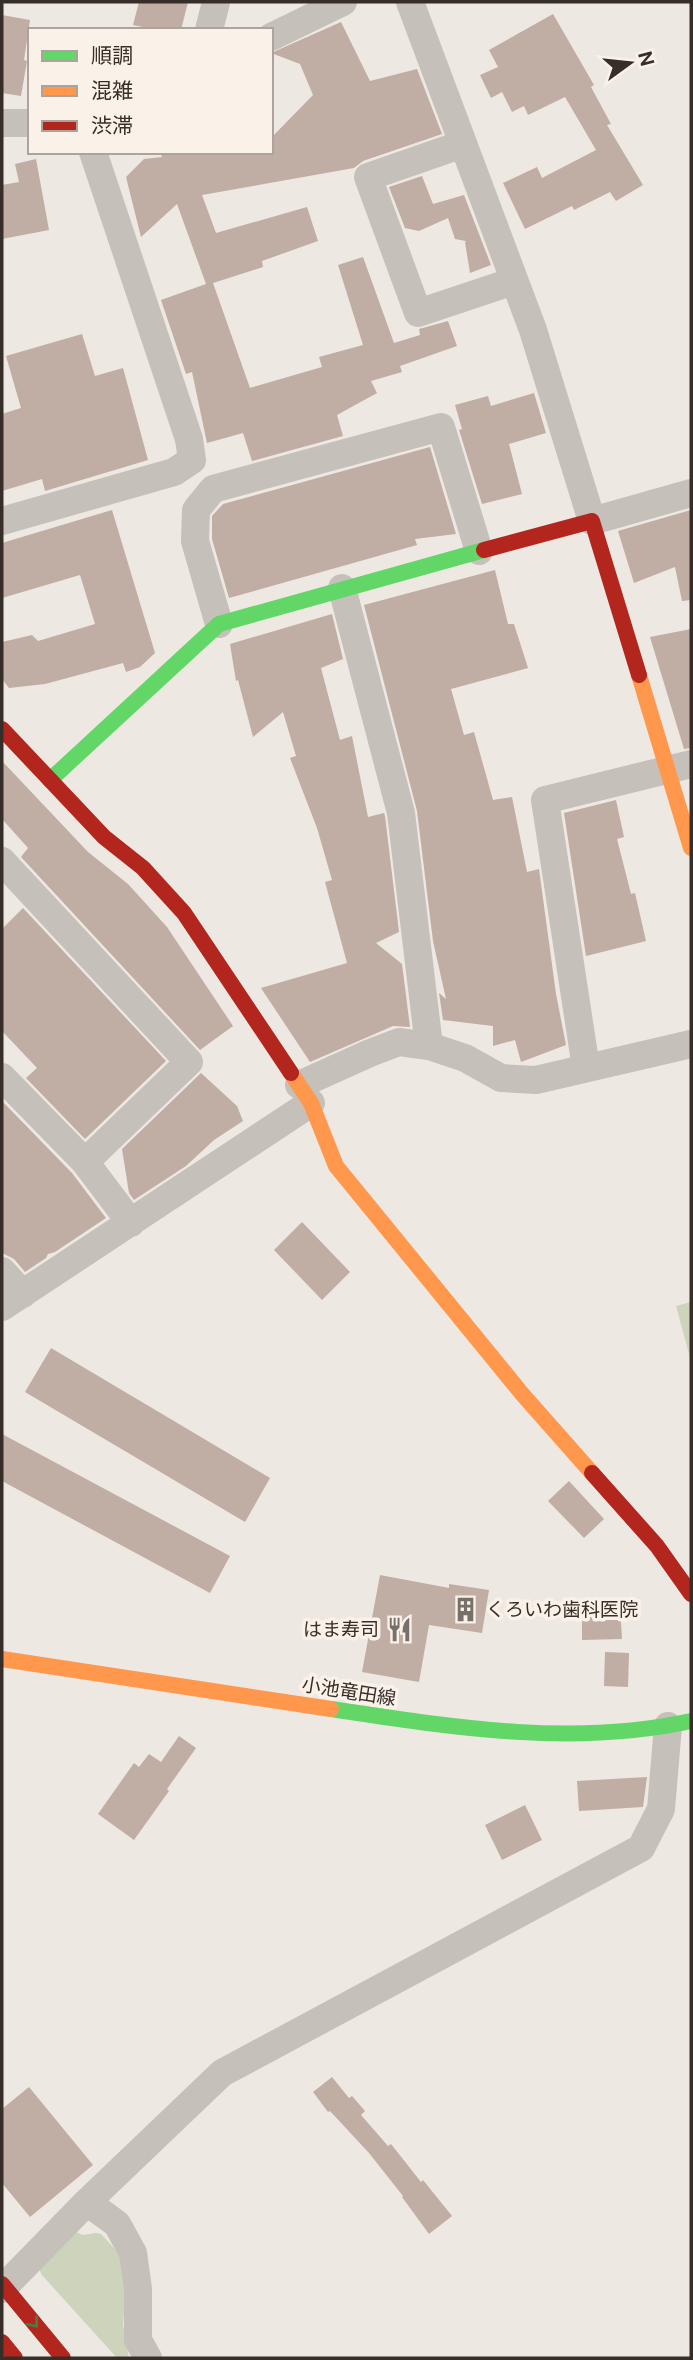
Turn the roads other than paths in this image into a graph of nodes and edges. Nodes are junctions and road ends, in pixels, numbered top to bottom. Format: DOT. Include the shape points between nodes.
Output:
graph roads {
  1 [pos="216,2"];
  2 [pos="342,2"];
  3 [pos="410,2"];
  4 [pos="210,28"];
  5 [pos="273,36"];
  6 [pos="2,123"];
  7 [pos="28,123"];
  8 [pos="463,144"];
  9 [pos="94,154"];
  10 [pos="514,281"];
  11 [pos="691,493"];
  12 [pos="592,521"];
  13 [pos="2,522"];
  14 [pos="479,551"];
  15 [pos="342,588"];
  16 [pos="219,624"];
  17 [pos="2,729"];
  18 [pos="679,766"];
  19 [pos="50,780"];
  20 [pos="691,848"];
  21 [pos="2,861"];
  22 [pos="691,1044"];
  23 [pos="429,1046"];
  24 [pos="586,1068"];
  25 [pos="2,1077"];
  26 [pos="305,1094"];
  27 [pos="85,1162"];
  28 [pos="131,1223"];
  29 [pos="2,1271"];
  30 [pos="13,1301"];
  31 [pos="691,1594"];
  32 [pos="2,1659"];
  33 [pos="680,1724"];
  34 [pos="87,2202"];
  35 [pos="3,2287"];
  36 [pos="2,2342"];
  37 [pos="15,2358"];
  38 [pos="64,2358"];
  39 [pos="148,2358"];
  1 -- 4 [label="street"];
  2 -- 5 [label="street"];
  3 -- 8 [label="street"];
  6 -- 7 [label="street"];
  8 -- 10 [label="street"];
  8 -- 10 [label="street" via="368,177 418,313"];
  9 -- 13 [label="street" via="189,439 192,460 174,472"];
  10 -- 12 [label="street"];
  11 -- 12 [label="street"];
  12 -- 14 [label="street"];
  12 -- 18 [label="street"];
  14 -- 15 [label="street"];
  14 -- 16 [label="street" via="441,427 213,489 196,510 195,541"];
  15 -- 16 [label="street"];
  15 -- 23 [label="street" via="401,813"];
  16 -- 19 [label="street"];
  17 -- 19 [label="street"];
  18 -- 20 [label="street"];
  18 -- 24 [label="street" via="545,800"];
  19 -- 26 [label="street" via="184,912"];
  21 -- 27 [label="street" via="189,1062"];
  22 -- 24 [label="street"];
  23 -- 24 [label="street" via="465,1058 501,1078 536,1080"];
  23 -- 26 [label="street" via="399,1042 370,1053"];
  25 -- 27 [label="street"];
  26 -- 28 [label="street"];
  26 -- 31 [label="street" via="336,1166 523,1395 657,1546"];
  27 -- 28 [label="street"];
  28 -- 30 [label="street"];
  29 -- 30 [label="street"];
  32 -- 33 [label="street, 小池竜田線" via="442,1726 583,1735"];
  33 -- 34 [label="street" via="661,1809 641,1848 222,2073"];
  34 -- 35 [label="street"];
  34 -- 39 [label="street" via="117,2224 133,2253 138,2340"];
  35 -- 38 [label="street, one-way"];
  36 -- 37 [label="street"];
}
